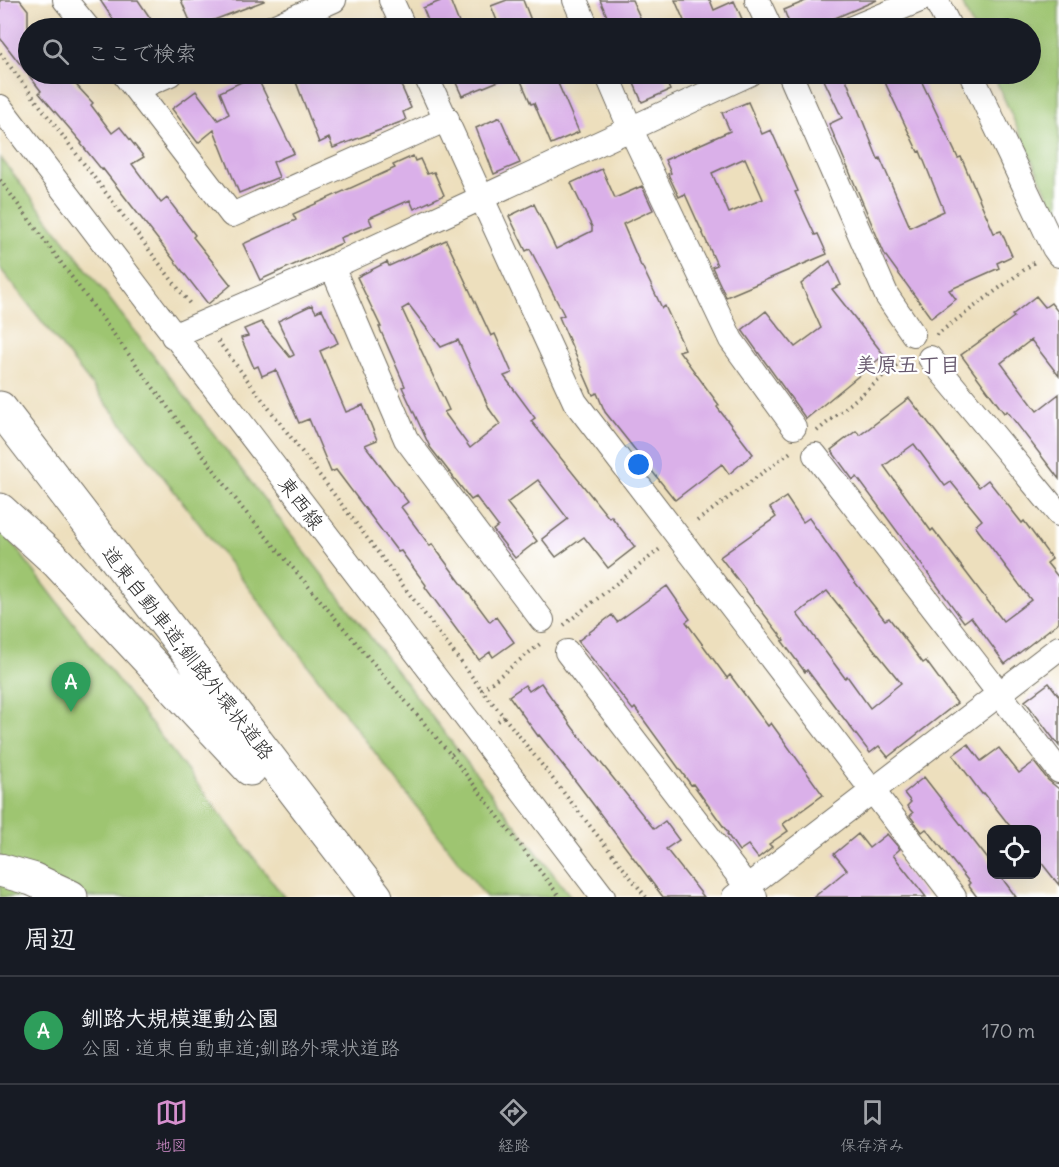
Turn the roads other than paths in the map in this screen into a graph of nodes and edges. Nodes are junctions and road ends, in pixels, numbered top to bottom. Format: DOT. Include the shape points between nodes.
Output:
graph roads {
  1 [pos="65,0"];
  2 [pos="334,0"];
  3 [pos="391,0"];
  4 [pos="575,0"];
  5 [pos="757,0"];
  6 [pos="920,0"];
  7 [pos="936,0"];
  8 [pos="80,18"];
  9 [pos="294,18"];
  10 [pos="399,18"];
  11 [pos="583,18"];
  12 [pos="765,18"];
  13 [pos="876,18"];
  14 [pos="945,18"];
  15 [pos="132,84"];
  16 [pos="430,84"];
  17 [pos="611,84"];
  18 [pos="728,84"];
  19 [pos="794,84"];
  20 [pos="976,84"];
  21 [pos="0,107"];
  22 [pos="447,119"];
  23 [pos="631,130"];
  24 [pos="483,197"];
  25 [pos="1056,252"];
  26 [pos="332,267"];
  27 [pos="173,336"];
  28 [pos="0,408"];
  29 [pos="0,442"];
  30 [pos="0,510"];
  31 [pos="1059,514"];
  32 [pos="549,629"];
  33 [pos="1059,648"];
  34 [pos="567,652"];
  35 [pos="1000,693"];
  36 [pos="250,769"];
  37 [pos="1059,771"];
  38 [pos="872,791"];
  39 [pos="0,870"];
  40 [pos="745,894"];
  41 [pos="71,897"];
  42 [pos="348,897"];
  43 [pos="376,897"];
  44 [pos="603,897"];
  45 [pos="954,897"];
  1 -- 8 [label="street"];
  2 -- 9 [label="street"];
  3 -- 10 [label="street"];
  4 -- 11 [label="street"];
  5 -- 12 [label="street"];
  6 -- 13 [label="street"];
  7 -- 14 [label="street"];
  15 -- 22 [label="street" via="232,215"];
  16 -- 22 [label="street"];
  17 -- 23 [label="street"];
  18 -- 23 [label="street"];
  19 -- 31 [label="street" via="887,296 921,347"];
  20 -- 25 [label="street"];
  21 -- 27 [label="street, 東西線"];
  22 -- 24 [label="street"];
  23 -- 24 [label="street"];
  23 -- 35 [label="street" via="731,340 804,441"];
  24 -- 26 [label="street"];
  24 -- 38 [label="street" via="575,402"];
  26 -- 27 [label="street"];
  26 -- 32 [label="street" via="406,439"];
  27 -- 44 [label="street, 東西線"];
  28 -- 43 [label="main road, 道東自動車道;釧路外環状道路"];
  29 -- 36 [label="main road, 道東自動車道;釧路外環状道路"];
  30 -- 36 [label="main road" via="57,562"];
  33 -- 35 [label="street"];
  34 -- 40 [label="street"];
  35 -- 37 [label="street"];
  35 -- 38 [label="street"];
  36 -- 42 [label="main road, 道東自動車道;釧路外環状道路"];
  38 -- 40 [label="street"];
  38 -- 45 [label="street"];
  39 -- 41 [label="main road"];
}
